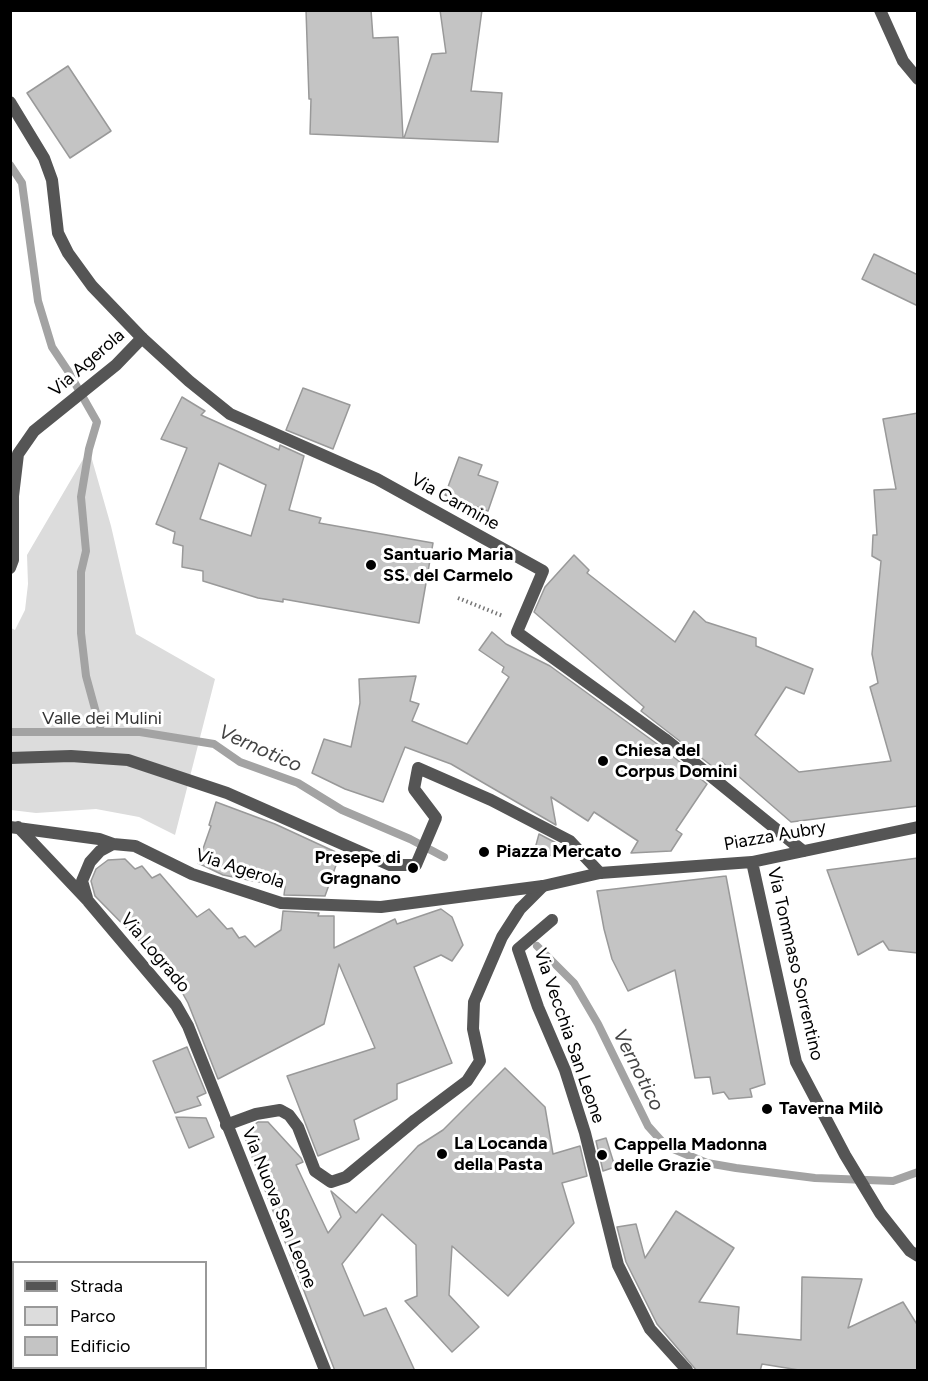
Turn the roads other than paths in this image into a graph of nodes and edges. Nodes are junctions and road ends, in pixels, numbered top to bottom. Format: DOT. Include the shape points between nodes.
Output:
graph roads {
  1 [pos="880,10"];
  2 [pos="918,79"];
  3 [pos="10,102"];
  4 [pos="142,338"];
  5 [pos="10,568"];
  6 [pos="10,758"];
  7 [pos="918,826"];
  8 [pos="14,827"];
  9 [pos="113,844"];
  10 [pos="803,851"];
  11 [pos="752,862"];
  12 [pos="600,873"];
  13 [pos="543,886"];
  14 [pos="88,901"];
  15 [pos="552,920"];
  16 [pos="226,1125"];
  17 [pos="918,1256"];
  18 [pos="325,1371"];
  19 [pos="687,1371"];
  1 -- 2 [label="street" via="903,62"];
  3 -- 4 [label="street, Via Agerola" via="44,158 52,180 58,233 68,253 92,286"];
  4 -- 5 [label="street, Via Agerola" via="116,365 34,431 18,454"];
  4 -- 10 [label="street, Via Carmine" via="230,414 377,479 543,571 517,632 665,740"];
  6 -- 12 [label="street" via="71,756 128,760 227,793 390,865 416,865 436,818 414,789 418,768 570,841"];
  7 -- 10 [label="street, Piazza Aubry"];
  8 -- 9 [label="street, Via Agerola"];
  8 -- 14 [label="street, Via Logrado"];
  9 -- 13 [label="street, Via Agerola" via="135,846 192,874 281,903 381,907"];
  9 -- 14 [label="street" via="90,862 82,881"];
  10 -- 11 [label="street, Piazza Aubry"];
  11 -- 12 [label="street, Piazza Aubry"];
  11 -- 17 [label="street, Via Tommaso Sorrentino" via="796,1062 880,1213"];
  12 -- 13 [label="street"];
  13 -- 16 [label="street, Via Nuova San Leone" via="520,909 502,937 481,983 474,1002 473,1029 480,1061 467,1081 346,1177 331,1182 315,1172 298,1127 280,1110"];
  14 -- 16 [label="street, Via Logrado" via="176,1005"];
  15 -- 19 [label="street, Via Vecchia San Leone" via="518,949 585,1133 618,1265 650,1329"];
  16 -- 18 [label="street, Via Nuova San Leone"];
}
